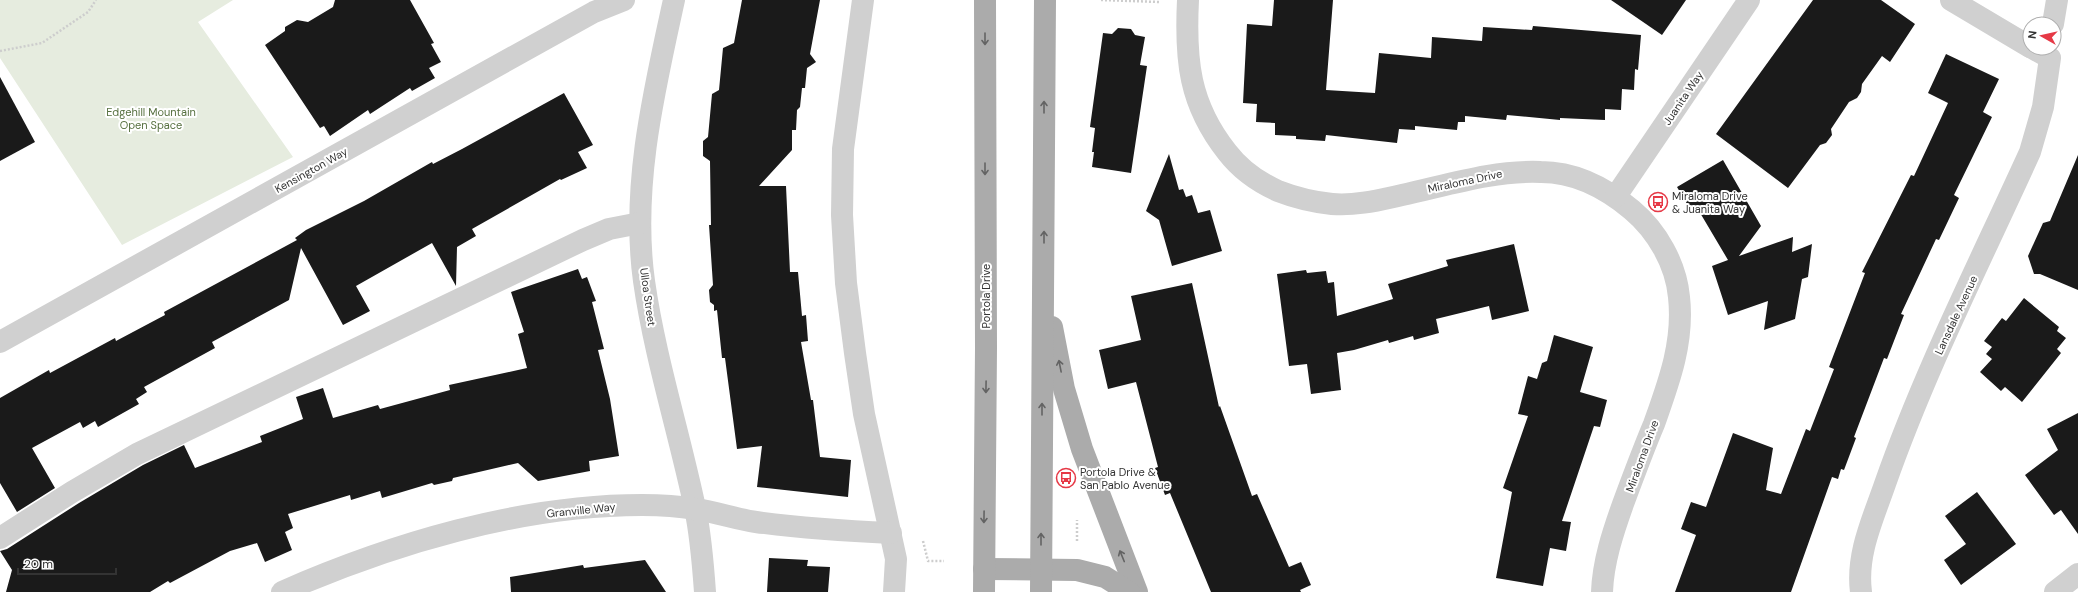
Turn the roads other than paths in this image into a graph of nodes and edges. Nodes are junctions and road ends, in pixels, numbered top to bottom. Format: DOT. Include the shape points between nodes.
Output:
graph roads {
  1 [pos="624,0"];
  2 [pos="674,0"];
  3 [pos="863,0"];
  4 [pos="985,0"];
  5 [pos="1045,0"];
  6 [pos="1188,0"];
  7 [pos="1750,0"];
  8 [pos="1950,0"];
  9 [pos="2057,0"];
  10 [pos="2054,16"];
  11 [pos="2022,40"];
  12 [pos="2041,56"];
  13 [pos="1616,196"];
  14 [pos="640,223"];
  15 [pos="1043,270"];
  16 [pos="0,342"];
  17 [pos="695,509"];
  18 [pos="891,533"];
  19 [pos="0,538"];
  20 [pos="1041,569"];
  21 [pos="984,570"];
  22 [pos="2078,574"];
  23 [pos="282,592"];
  24 [pos="705,592"];
  25 [pos="894,592"];
  26 [pos="984,592"];
  27 [pos="1041,592"];
  28 [pos="1129,592"];
  29 [pos="1137,592"];
  30 [pos="1602,592"];
  31 [pos="1861,592"];
  32 [pos="2056,592"];
  1 -- 16 [label="street, Kensington Way" via="594,12"];
  2 -- 14 [label="street, Ulloa Street" via="661,54 644,161"];
  3 -- 18 [label="street" via="843,149 842,215 846,283 864,414"];
  4 -- 21 [label="main road, Portola Drive, one-way"];
  15 -- 5 [label="main road, one-way"];
  6 -- 13 [label="street, Miraloma Drive" via="1187,56 1195,97 1211,132 1231,158 1264,185 1297,198 1333,204 1354,203 1502,173 1544,171 1580,179"];
  7 -- 13 [label="street, Juanita Way"];
  8 -- 11 [label="street, Lansdale Avenue"];
  9 -- 10 [label="street"];
  12 -- 31 [label="street, Lansdale Avenue" via="2043,107 2030,152 1913,410 1886,480 1863,546"];
  13 -- 30 [label="street, Miraloma Drive" via="1646,221 1667,254 1679,294 1680,334 1672,373 1611,538"];
  14 -- 17 [label="street, Ulloa Street" via="644,279 653,335"];
  14 -- 19 [label="street" via="609,229 582,240 137,454"];
  20 -- 15 [label="main road, one-way"];
  29 -- 15 [label="main road, one-way" via="1082,449 1064,389"];
  17 -- 18 [label="street, Granville Way" via="756,522"];
  17 -- 23 [label="street, Granville Way" via="643,505 590,508 477,526 360,561"];
  17 -- 24 [label="street, Ulloa Street" via="703,555"];
  18 -- 25 [label="street" via="896,559"];
  20 -- 21 [label="main road"];
  20 -- 27 [label="main road"];
  20 -- 28 [label="main road" via="1077,570 1105,576"];
  21 -- 26 [label="main road, Portola Drive"];
  22 -- 32 [label="street"];
}
